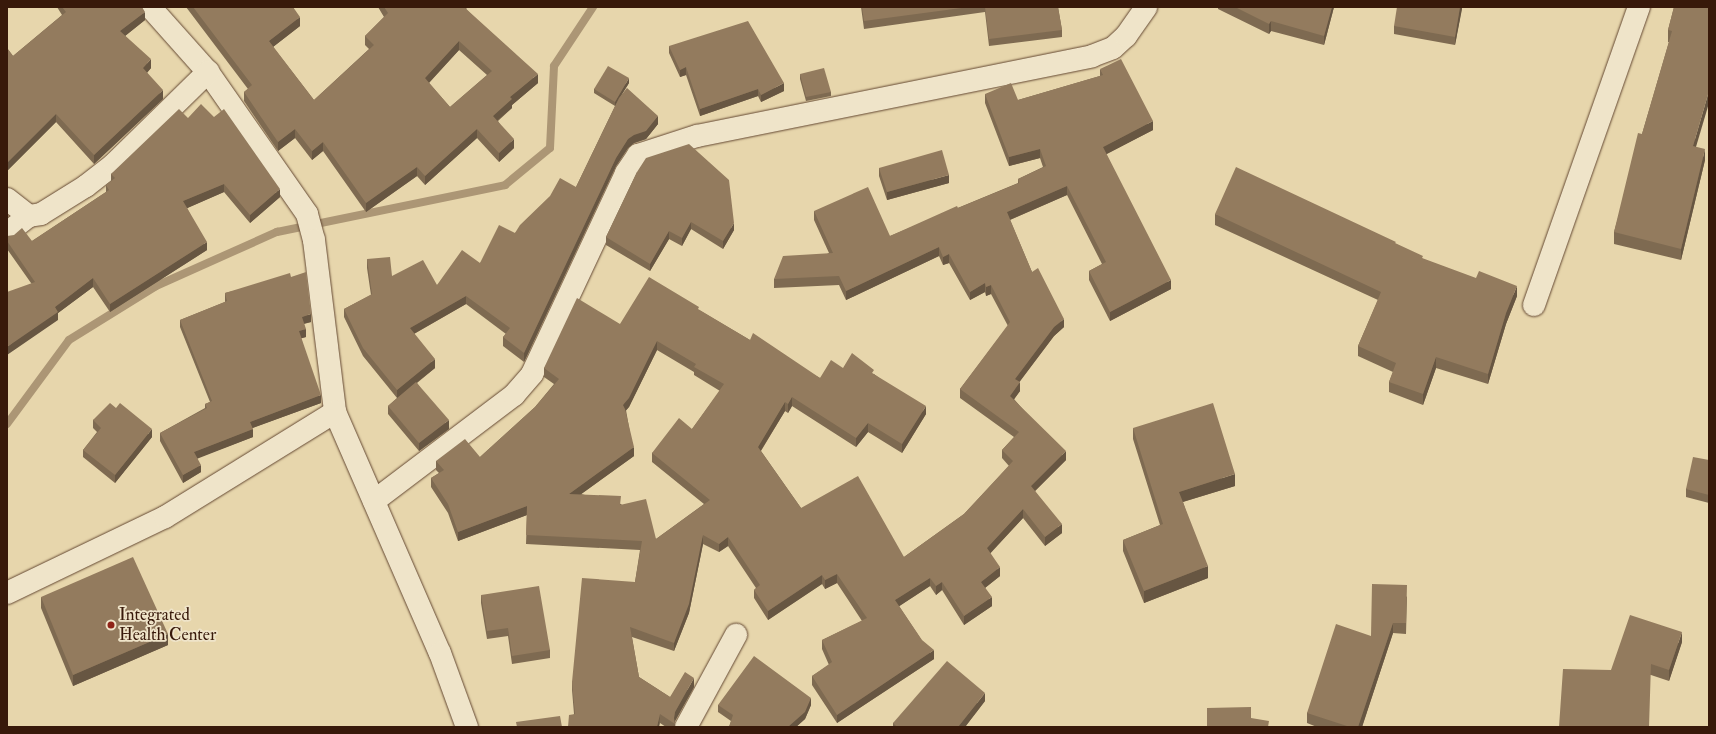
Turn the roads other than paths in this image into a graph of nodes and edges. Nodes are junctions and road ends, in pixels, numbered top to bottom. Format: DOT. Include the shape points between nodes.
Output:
graph roads {
  1 [pos="152,7"];
  2 [pos="1146,7"];
  3 [pos="1639,7"];
  4 [pos="208,72"];
  5 [pos="7,199"];
  6 [pos="29,216"];
  7 [pos="7,233"];
  8 [pos="1534,306"];
  9 [pos="336,412"];
  10 [pos="374,501"];
  11 [pos="7,593"];
  12 [pos="736,635"];
  13 [pos="467,727"];
  14 [pos="686,727"];
  1 -- 4 [label="street"];
  2 -- 10 [label="street" via="1126,36 1113,48 1092,56 697,136 638,155 626,173 532,374 514,395"];
  3 -- 8 [label="street"];
  4 -- 6 [label="street" via="114,164 86,186 41,214"];
  4 -- 9 [label="street" via="307,214 314,240"];
  5 -- 6 [label="street"];
  6 -- 7 [label="street"];
  9 -- 10 [label="street"];
  9 -- 11 [label="street" via="165,517"];
  10 -- 13 [label="street" via="440,653"];
  12 -- 14 [label="street"];
}
